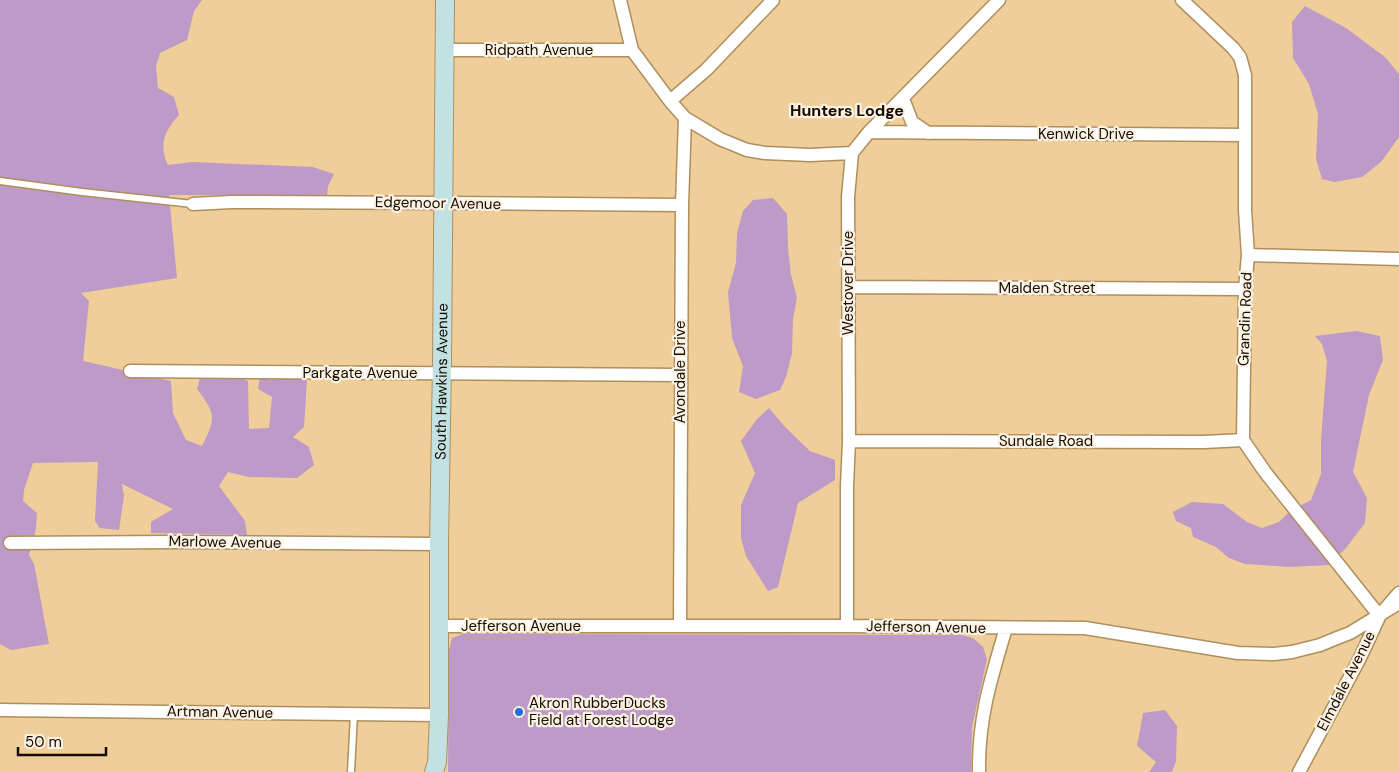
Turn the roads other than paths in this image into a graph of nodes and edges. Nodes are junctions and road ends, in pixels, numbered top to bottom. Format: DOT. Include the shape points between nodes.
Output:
graph roads {
  1 [pos="445,0"];
  2 [pos="620,0"];
  3 [pos="773,0"];
  4 [pos="999,0"];
  5 [pos="1182,0"];
  6 [pos="445,50"];
  7 [pos="632,50"];
  8 [pos="903,99"];
  9 [pos="670,101"];
  10 [pos="685,118"];
  11 [pos="869,132"];
  12 [pos="928,133"];
  13 [pos="1244,135"];
  14 [pos="852,153"];
  15 [pos="0,181"];
  16 [pos="444,202"];
  17 [pos="193,204"];
  18 [pos="682,205"];
  19 [pos="1248,255"];
  20 [pos="1399,259"];
  21 [pos="850,287"];
  22 [pos="1245,289"];
  23 [pos="130,370"];
  24 [pos="442,373"];
  25 [pos="680,375"];
  26 [pos="1243,440"];
  27 [pos="849,442"];
  28 [pos="10,543"];
  29 [pos="439,544"];
  30 [pos="1399,593"];
  31 [pos="1399,603"];
  32 [pos="1380,615"];
  33 [pos="440,626"];
  34 [pos="680,626"];
  35 [pos="847,626"];
  36 [pos="1006,628"];
  37 [pos="0,710"];
  38 [pos="354,714"];
  39 [pos="439,715"];
  40 [pos="437,769"];
  41 [pos="351,772"];
  42 [pos="979,772"];
  43 [pos="1299,772"];
  1 -- 6 [label="main road, South Hawkins Avenue"];
  2 -- 7 [label="street"];
  3 -- 9 [label="street" via="706,70"];
  4 -- 8 [label="street"];
  5 -- 13 [label="street, Grandin Road" via="1240,57 1245,75"];
  6 -- 7 [label="street, Ridpath Avenue"];
  6 -- 16 [label="main road, South Hawkins Avenue"];
  7 -- 9 [label="street"];
  8 -- 11 [label="street"];
  8 -- 12 [label="street" via="912,122"];
  9 -- 10 [label="street"];
  10 -- 14 [label="street" via="720,140 747,150 810,155"];
  10 -- 18 [label="street, Avondale Drive"];
  11 -- 12 [label="street, Kenwick Drive"];
  11 -- 14 [label="street"];
  12 -- 13 [label="street, Kenwick Drive"];
  13 -- 19 [label="street, Grandin Road"];
  14 -- 21 [label="street, Westover Drive" via="848,197"];
  15 -- 17 [label="lane"];
  16 -- 17 [label="street, Edgemoor Avenue"];
  16 -- 18 [label="street, Edgemoor Avenue"];
  16 -- 24 [label="main road, South Hawkins Avenue"];
  18 -- 25 [label="street, Avondale Drive"];
  19 -- 20 [label="street"];
  19 -- 22 [label="street, Grandin Road"];
  21 -- 22 [label="street, Malden Street"];
  21 -- 27 [label="street, Westover Drive"];
  22 -- 26 [label="street, Grandin Road"];
  23 -- 24 [label="street, Parkgate Avenue"];
  24 -- 25 [label="street, Parkgate Avenue"];
  24 -- 29 [label="main road, South Hawkins Avenue"];
  25 -- 34 [label="street, Avondale Drive"];
  26 -- 27 [label="street, Sundale Road"];
  26 -- 32 [label="street"];
  27 -- 35 [label="street, Westover Drive"];
  28 -- 29 [label="street, Marlowe Avenue"];
  29 -- 33 [label="main road, South Hawkins Avenue"];
  30 -- 32 [label="street, Elmdale Avenue"];
  31 -- 32 [label="street, Jefferson Avenue"];
  32 -- 36 [label="street, Jefferson Avenue" via="1350,633 1320,645 1274,654 1238,653 1085,628"];
  32 -- 43 [label="street, Elmdale Avenue"];
  33 -- 34 [label="street, Jefferson Avenue"];
  33 -- 39 [label="main road, South Hawkins Avenue"];
  34 -- 35 [label="street, Jefferson Avenue"];
  35 -- 36 [label="street, Jefferson Avenue"];
  36 -- 42 [label="street" via="981,719"];
  37 -- 38 [label="street, Artman Avenue"];
  38 -- 39 [label="street, Artman Avenue"];
  38 -- 41 [label="lane"];
  39 -- 40 [label="main road, South Hawkins Avenue"];
}
